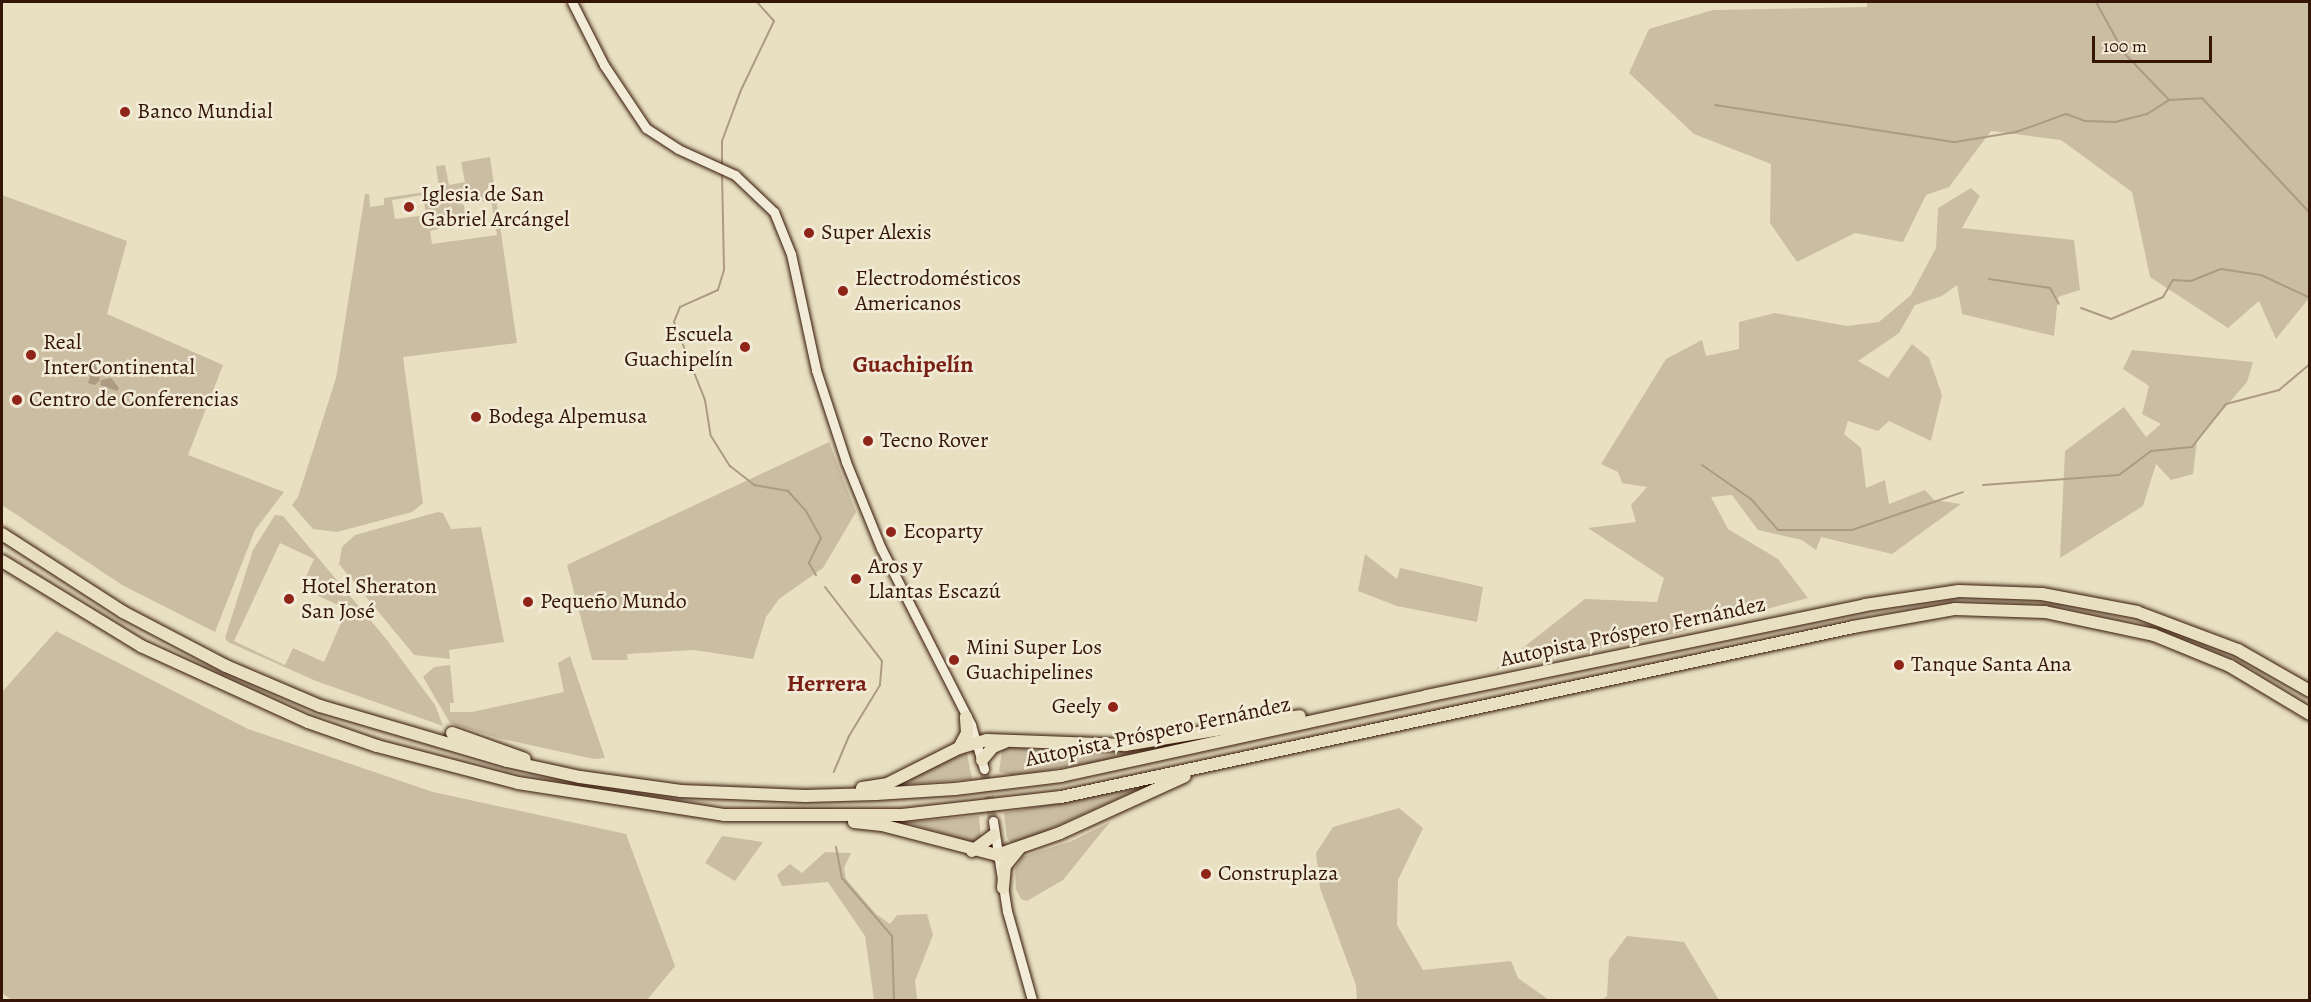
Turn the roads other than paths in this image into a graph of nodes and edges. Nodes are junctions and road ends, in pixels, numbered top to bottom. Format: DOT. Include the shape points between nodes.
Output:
graph roads {
  1 [pos="572,2"];
  2 [pos="4,535"];
  3 [pos="2,561"];
  4 [pos="2310,691"];
  5 [pos="1427,696"];
  6 [pos="2310,714"];
  7 [pos="966,717"];
  8 [pos="452,733"];
  9 [pos="1009,741"];
  10 [pos="977,742"];
  11 [pos="959,748"];
  12 [pos="1268,753"];
  13 [pos="983,764"];
  14 [pos="580,777"];
  15 [pos="805,796"];
  16 [pos="793,816"];
  17 [pos="993,821"];
  18 [pos="994,835"];
  19 [pos="1020,848"];
  20 [pos="972,850"];
  21 [pos="997,855"];
  22 [pos="1003,888"];
  23 [pos="1032,1000"];
  1 -- 7 [label="street" via="604,65 646,128 660,140 745,183 774,212 791,254 816,370 846,462 881,548"];
  2 -- 14 [label="highway, Autopista Próspero Fernández" via="123,612 280,691 430,742"];
  3 -- 16 [label="highway, Autopista Próspero Fernández" via="150,651 252,699 377,746 518,783 591,797 724,815"];
  4 -- 5 [label="highway, Autopista Próspero Fernández" via="2238,650 2146,614 2087,600 1980,590 1877,603"];
  5 -- 9 [label="highway" via="1125,746"];
  5 -- 15 [label="highway, Autopista Próspero Fernández" via="1061,776 955,789"];
  6 -- 12 [label="highway, Autopista Próspero Fernández" via="2230,666 2154,635 2045,612 1955,609 1853,627"];
  7 -- 10 [label="street"];
  7 -- 11 [label="highway" via="967,734"];
  8 -- 14 [label="highway"];
  9 -- 10 [label="highway"];
  9 -- 13 [label="highway" via="993,747"];
  10 -- 11 [label="highway"];
  10 -- 13 [label="street"];
  11 -- 15 [label="highway" via="887,784"];
  12 -- 16 [label="highway, Autopista Próspero Fernández" via="1050,798 902,815"];
  12 -- 19 [label="highway" via="1185,776"];
  14 -- 15 [label="highway, Autopista Próspero Fernández" via="681,791"];
  16 -- 20 [label="highway" via="882,825"];
  17 -- 18 [label="street"];
  18 -- 20 [label="highway"];
  18 -- 21 [label="street"];
  19 -- 21 [label="highway"];
  19 -- 22 [label="highway" via="1005,866"];
  20 -- 21 [label="highway"];
  21 -- 22 [label="street"];
  22 -- 23 [label="street"];
}
